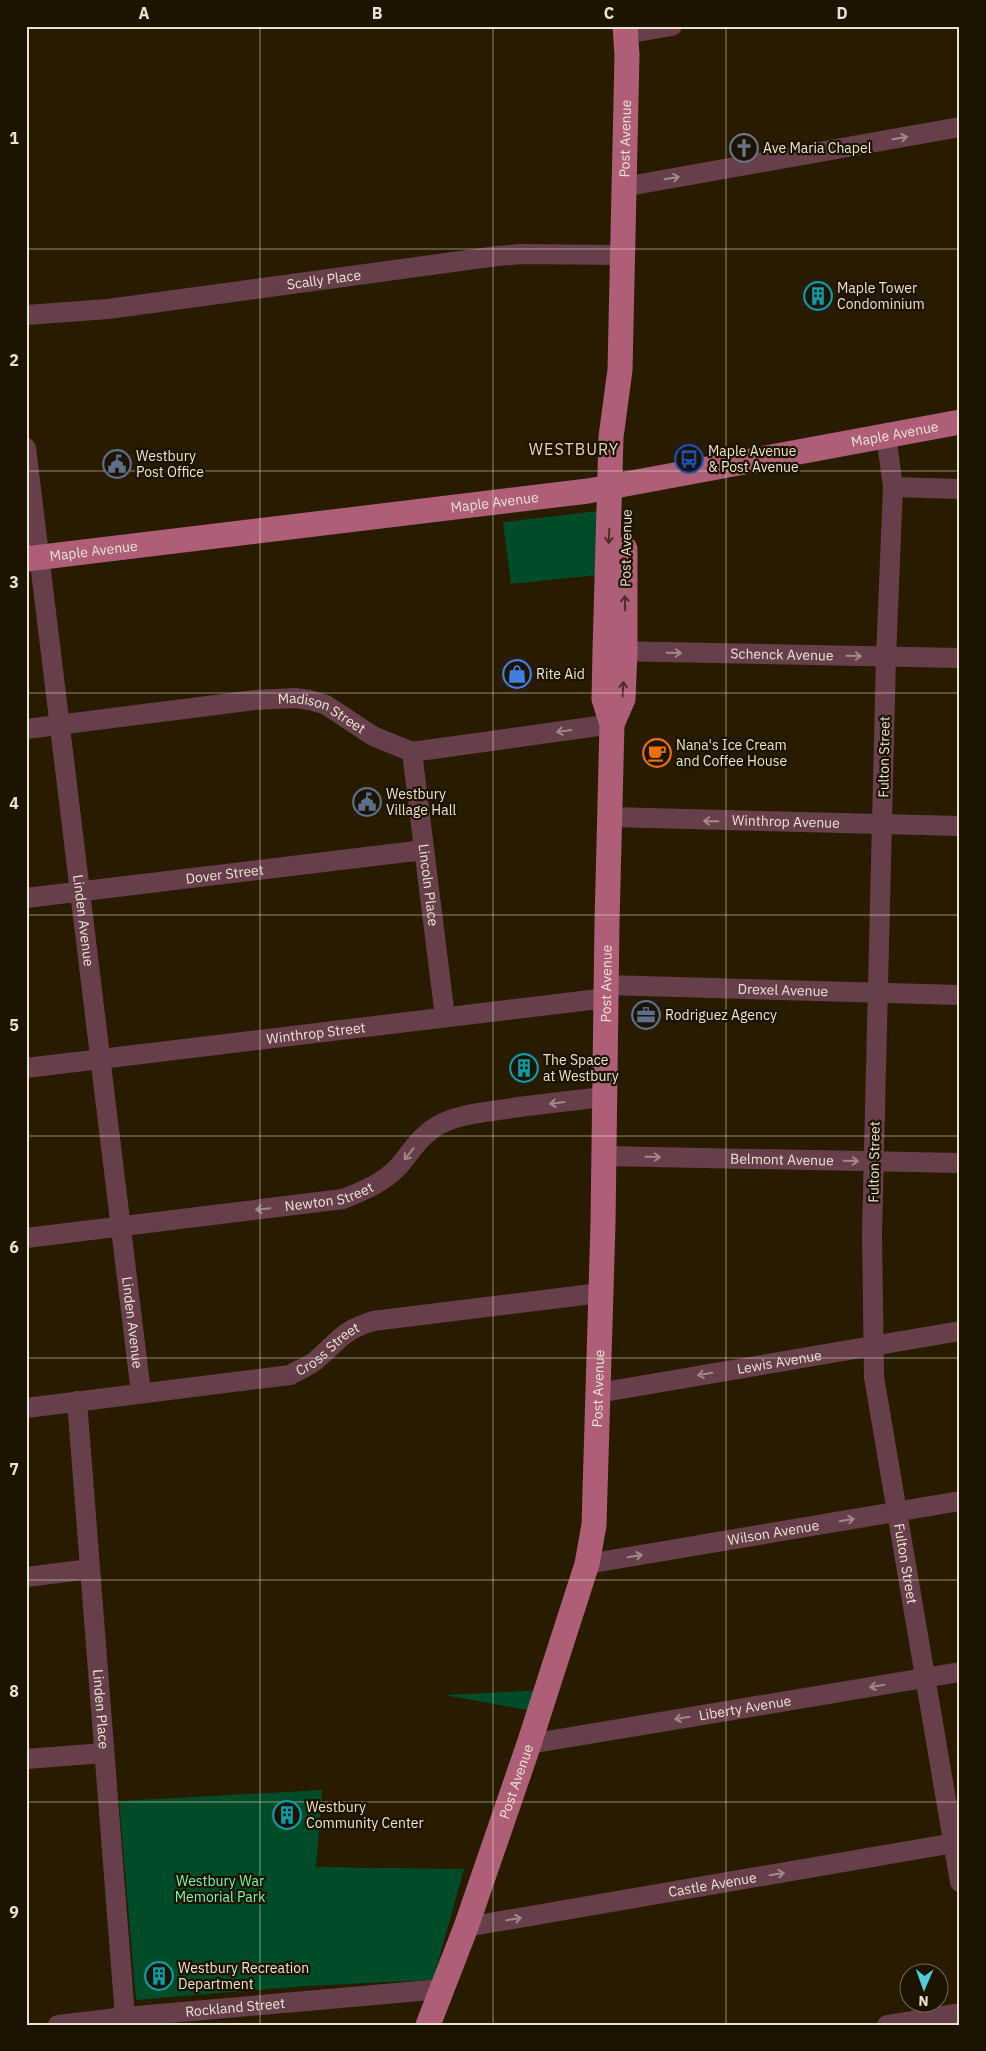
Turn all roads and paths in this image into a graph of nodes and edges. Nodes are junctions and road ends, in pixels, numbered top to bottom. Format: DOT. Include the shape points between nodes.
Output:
graph roads {
  1 [pos="672,26"];
  2 [pos="625,30"];
  3 [pos="960,127"];
  4 [pos="624,187"];
  5 [pos="622,255"];
  6 [pos="26,315"];
  7 [pos="960,422"];
  8 [pos="886,435"];
  9 [pos="26,448"];
  10 [pos="619,486"];
  11 [pos="892,487"];
  12 [pos="960,489"];
  13 [pos="33,558"];
  14 [pos="615,652"];
  15 [pos="886,657"];
  16 [pos="960,658"];
  17 [pos="612,724"];
  18 [pos="60,725"];
  19 [pos="26,729"];
  20 [pos="412,752"];
  21 [pos="611,817"];
  22 [pos="883,824"];
  23 [pos="960,826"];
  24 [pos="424,850"];
  25 [pos="80,892"];
  26 [pos="26,898"];
  27 [pos="607,992"];
  28 [pos="878,993"];
  29 [pos="960,995"];
  30 [pos="445,1017"];
  31 [pos="100,1059"];
  32 [pos="26,1068"];
  33 [pos="605,1097"];
  34 [pos="604,1156"];
  35 [pos="874,1161"];
  36 [pos="960,1163"];
  37 [pos="121,1226"];
  38 [pos="26,1238"];
  39 [pos="600,1293"];
  40 [pos="960,1331"];
  41 [pos="874,1345"];
  42 [pos="141,1393"];
  43 [pos="598,1393"];
  44 [pos="77,1402"];
  45 [pos="26,1408"];
  46 [pos="960,1501"];
  47 [pos="897,1512"];
  48 [pos="587,1564"];
  49 [pos="90,1569"];
  50 [pos="26,1577"];
  51 [pos="960,1672"];
  52 [pos="925,1678"];
  53 [pos="529,1744"];
  54 [pos="104,1753"];
  55 [pos="26,1758"];
  56 [pos="956,1843"];
  57 [pos="960,1882"];
  58 [pos="466,1927"];
  59 [pos="442,1989"];
  60 [pos="960,2013"];
  61 [pos="125,2017"];
  62 [pos="58,2025"];
  63 [pos="428,2025"];
  64 [pos="887,2025"];
  1 -- 2 [label="street"];
  2 -- 4 [label="main road, Post Avenue"];
  4 -- 3 [label="street, one-way"];
  4 -- 5 [label="main road, Post Avenue"];
  5 -- 6 [label="street, Scally Place" via="497,256 108,309"];
  5 -- 10 [label="main road, Post Avenue" via="620,370 626,400"];
  7 -- 8 [label="main road, Maple Avenue"];
  8 -- 10 [label="main road, Maple Avenue"];
  8 -- 11 [label="street, Fulton Street"];
  9 -- 13 [label="street, Linden Avenue"];
  10 -- 13 [label="main road, Maple Avenue"];
  10 -- 14 [label="main road, Post Avenue" via="624,580"];
  11 -- 12 [label="street"];
  11 -- 15 [label="street, Fulton Street"];
  13 -- 18 [label="street, Linden Avenue"];
  14 -- 15 [label="street, Schenck Avenue, one-way"];
  14 -- 17 [label="main road, Post Avenue" via="604,699"];
  15 -- 16 [label="street, Schenck Avenue"];
  15 -- 22 [label="street, Fulton Street"];
  17 -- 20 [label="street, one-way"];
  17 -- 21 [label="main road, Post Avenue"];
  18 -- 19 [label="street, Madison Street"];
  18 -- 20 [label="street, Madison Street" via="255,700 295,698 326,705 373,736"];
  18 -- 25 [label="street, Linden Avenue"];
  20 -- 24 [label="street, Lincoln Place"];
  22 -- 21 [label="street, Winthrop Avenue, one-way"];
  21 -- 27 [label="main road, Post Avenue"];
  22 -- 23 [label="street, Winthrop Avenue"];
  22 -- 28 [label="street, Fulton Street"];
  24 -- 25 [label="street, Dover Street"];
  24 -- 30 [label="street, Lincoln Place"];
  25 -- 26 [label="street, Dover Street"];
  25 -- 31 [label="street, Linden Avenue"];
  27 -- 28 [label="street, Drexel Avenue"];
  27 -- 30 [label="street, Winthrop Street"];
  27 -- 33 [label="main road, Post Avenue"];
  28 -- 29 [label="street, Drexel Avenue"];
  28 -- 35 [label="street, Fulton Street"];
  30 -- 31 [label="street, Winthrop Street"];
  31 -- 32 [label="street, Winthrop Street"];
  31 -- 37 [label="street, Linden Avenue"];
  33 -- 34 [label="main road, Post Avenue"];
  33 -- 37 [label="street, Newton Street, one-way" via="455,1117 423,1136 386,1178 343,1199"];
  34 -- 35 [label="street, Belmont Avenue, one-way"];
  34 -- 39 [label="main road, Post Avenue"];
  35 -- 36 [label="street, Belmont Avenue"];
  35 -- 41 [label="street, Fulton Street"];
  37 -- 38 [label="street, Newton Street"];
  37 -- 42 [label="street, Linden Avenue"];
  39 -- 42 [label="street, Cross Street" via="373,1320 354,1326 313,1363 290,1375"];
  39 -- 43 [label="main road, Post Avenue"];
  40 -- 41 [label="street, Lewis Avenue"];
  41 -- 43 [label="street, Lewis Avenue, one-way"];
  41 -- 47 [label="street, Fulton Street" via="874,1377"];
  42 -- 44 [label="street, Cross Street"];
  43 -- 48 [label="main road, Post Avenue" via="594,1525"];
  44 -- 45 [label="street, Cross Street"];
  44 -- 49 [label="street, Linden Place"];
  46 -- 47 [label="street, Wilson Avenue"];
  48 -- 47 [label="street, Wilson Avenue, one-way"];
  47 -- 52 [label="street, Fulton Street"];
  48 -- 53 [label="main road, Post Avenue"];
  49 -- 50 [label="street"];
  49 -- 54 [label="street, Linden Place"];
  51 -- 52 [label="street, Liberty Avenue"];
  52 -- 53 [label="street, Liberty Avenue, one-way"];
  52 -- 56 [label="street, Fulton Street"];
  53 -- 58 [label="main road, Post Avenue"];
  54 -- 55 [label="street"];
  54 -- 61 [label="street, Linden Place"];
  56 -- 57 [label="street, Fulton Street"];
  58 -- 56 [label="street, Castle Avenue, one-way"];
  58 -- 59 [label="main road, Post Avenue"];
  59 -- 61 [label="street, Rockland Street"];
  59 -- 63 [label="main road, Post Avenue"];
  60 -- 64 [label="street"];
  61 -- 62 [label="street, Rockland Street"];
}
